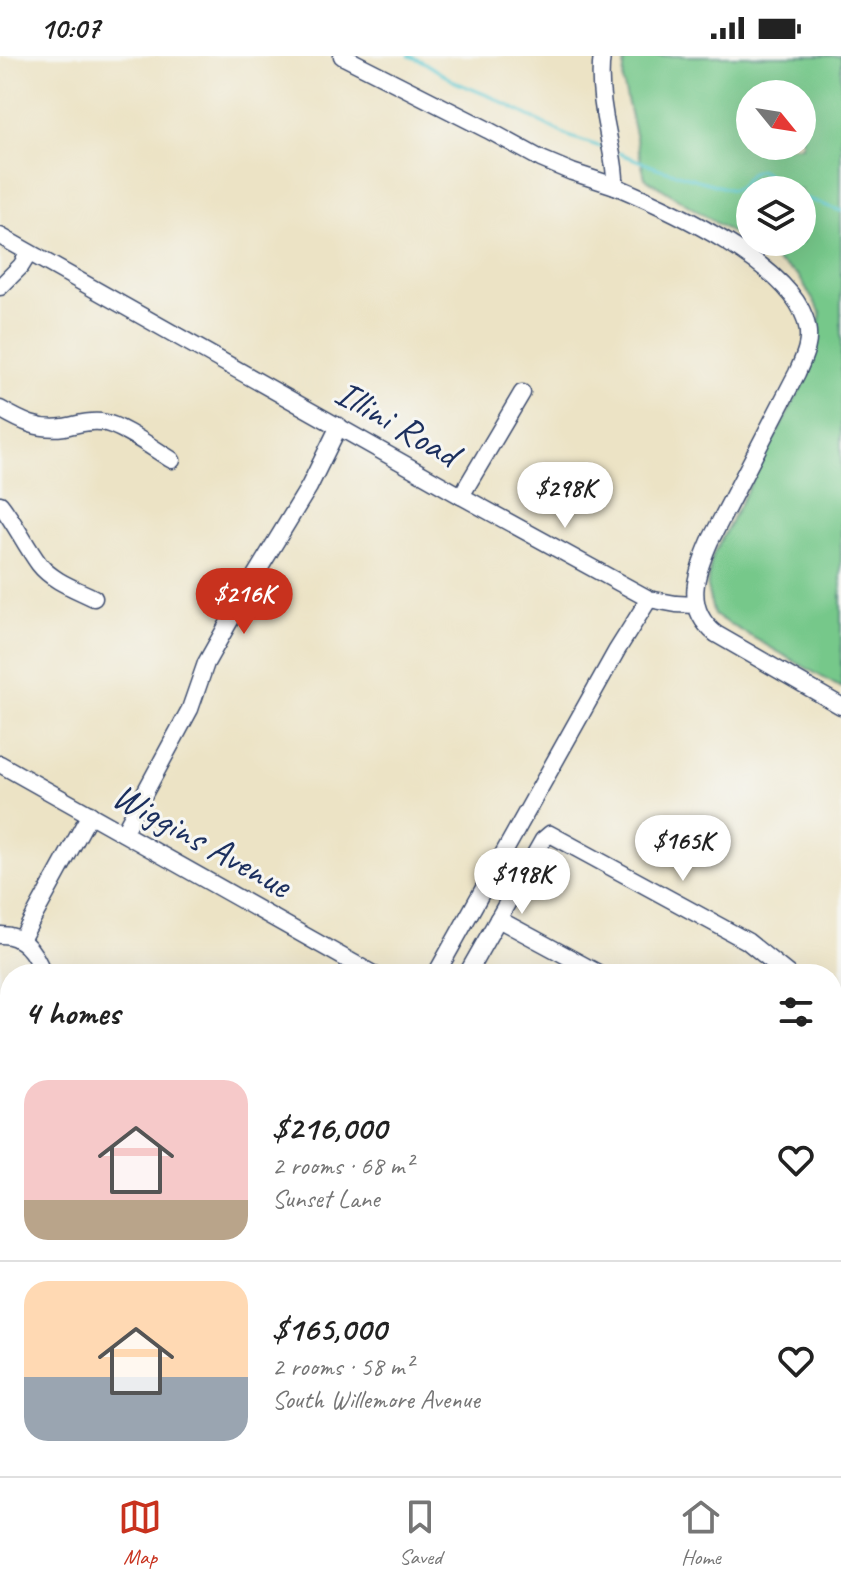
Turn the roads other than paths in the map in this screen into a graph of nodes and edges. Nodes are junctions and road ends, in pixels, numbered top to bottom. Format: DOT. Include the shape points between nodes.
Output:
graph roads {
  1 [pos="342,56"];
  2 [pos="602,56"];
  3 [pos="615,186"];
  4 [pos="0,236"];
  5 [pos="29,253"];
  6 [pos="0,287"];
  7 [pos="522,393"];
  8 [pos="0,409"];
  9 [pos="339,426"];
  10 [pos="172,460"];
  11 [pos="461,496"];
  12 [pos="0,504"];
  13 [pos="94,598"];
  14 [pos="649,599"];
  15 [pos="695,605"];
  16 [pos="841,706"];
  17 [pos="0,764"];
  18 [pos="90,814"];
  19 [pos="123,833"];
  20 [pos="498,919"];
  21 [pos="0,935"];
  22 [pos="21,940"];
  23 [pos="38,964"];
  24 [pos="355,964"];
  25 [pos="442,964"];
  26 [pos="473,964"];
  27 [pos="581,964"];
  28 [pos="776,964"];
  1 -- 3 [label="street" via="541,159"];
  2 -- 3 [label="street"];
  3 -- 15 [label="street" via="682,217 770,271 797,299 807,326 806,352 797,373 699,565"];
  4 -- 5 [label="street, Illini Road"];
  5 -- 6 [label="street"];
  5 -- 9 [label="street, Illini Road"];
  7 -- 11 [label="street"];
  8 -- 10 [label="street" via="43,428 110,424"];
  9 -- 11 [label="street, Illini Road"];
  9 -- 19 [label="street" via="206,663 190,709"];
  11 -- 14 [label="street, Illini Road"];
  12 -- 13 [label="street" via="40,566"];
  14 -- 15 [label="street, Illini Road"];
  14 -- 25 [label="street"];
  15 -- 16 [label="street" via="716,634"];
  17 -- 18 [label="street, Wiggins Avenue"];
  18 -- 19 [label="street, Wiggins Avenue"];
  18 -- 22 [label="street"];
  19 -- 24 [label="street, Wiggins Avenue"];
  20 -- 26 [label="street"];
  20 -- 27 [label="street"];
  20 -- 28 [label="street" via="550,834 747,941"];
  21 -- 22 [label="street"];
  22 -- 23 [label="street"];
}
